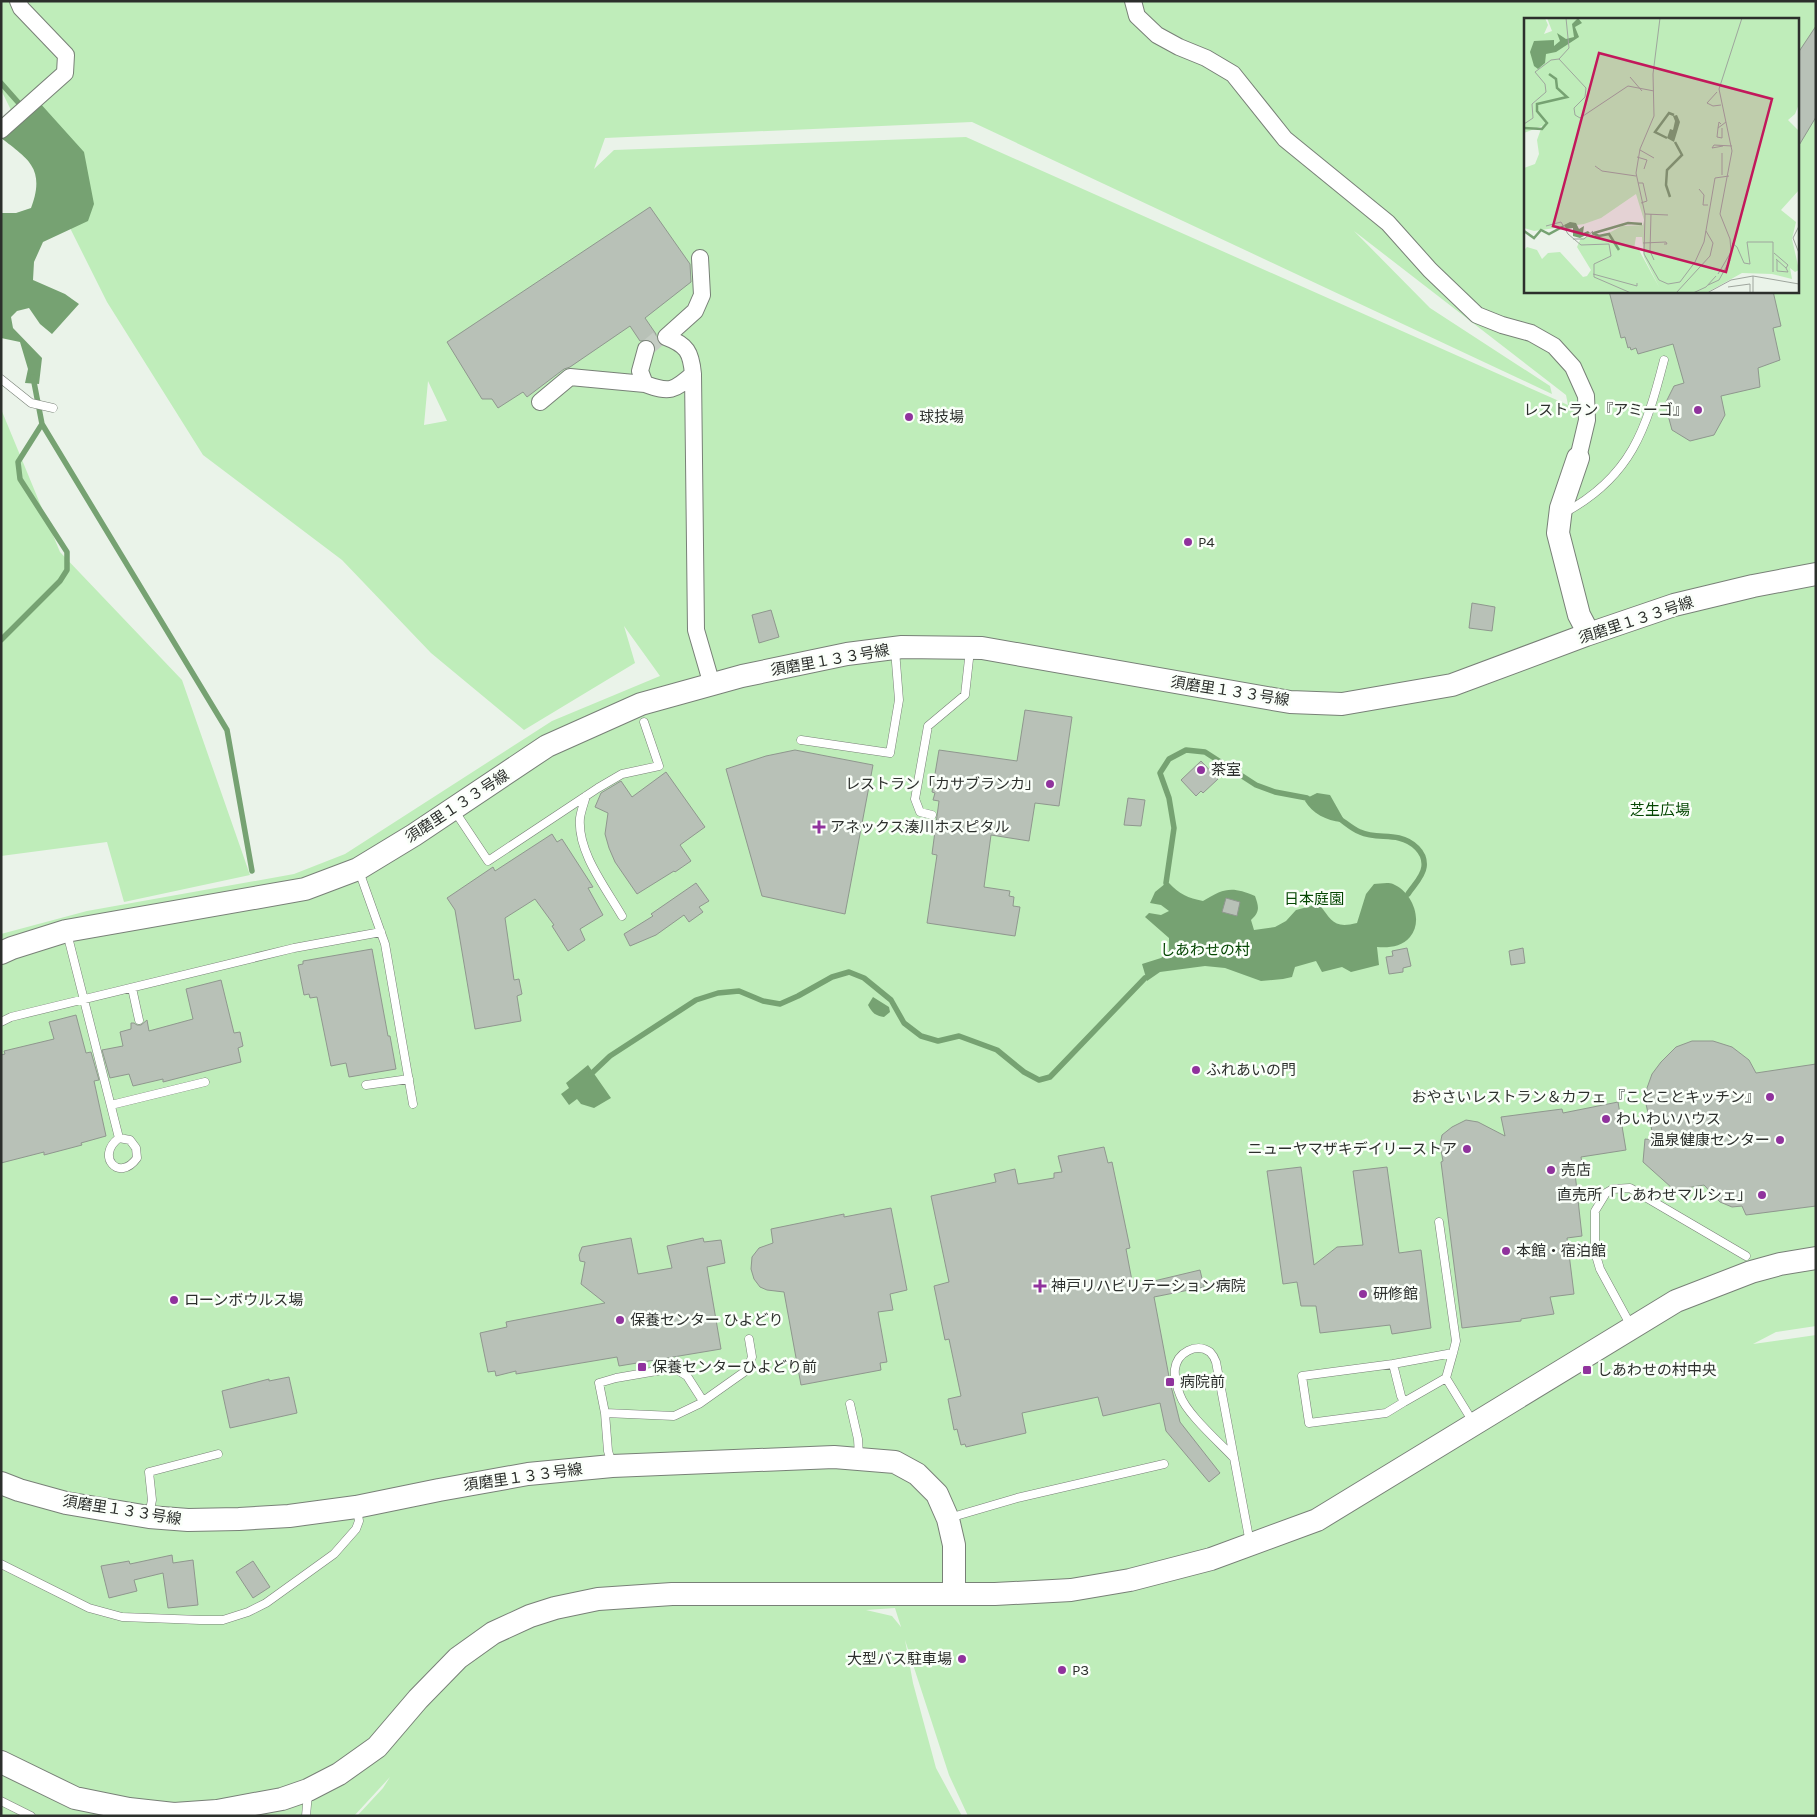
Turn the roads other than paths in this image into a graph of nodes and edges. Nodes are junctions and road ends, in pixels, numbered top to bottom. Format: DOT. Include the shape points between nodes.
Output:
graph roads {
  1 [pos="18,1"];
  2 [pos="1133,1"];
  3 [pos="1,130"];
  4 [pos="700,258"];
  5 [pos="646,349"];
  6 [pos="1664,360"];
  7 [pos="693,374"];
  8 [pos="1,379"];
  9 [pos="646,384"];
  10 [pos="540,402"];
  11 [pos="53,408"];
  12 [pos="1578,458"];
  13 [pos="1560,516"];
  14 [pos="1816,574"];
  15 [pos="1590,634"];
  16 [pos="895,648"];
  17 [pos="970,648"];
  18 [pos="712,685"];
  19 [pos="641,713"];
  20 [pos="802,740"];
  21 [pos="586,796"];
  22 [pos="454,809"];
  23 [pos="932,815"];
  24 [pos="358,869"];
  25 [pos="622,916"];
  26 [pos="66,931"];
  27 [pos="381,932"];
  28 [pos="1,953"];
  29 [pos="132,988"];
  30 [pos="85,999"];
  31 [pos="140,1020"];
  32 [pos="1,1022"];
  33 [pos="409,1079"];
  34 [pos="205,1082"];
  35 [pos="366,1085"];
  36 [pos="413,1104"];
  37 [pos="111,1105"];
  38 [pos="119,1138"];
  39 [pos="1439,1222"];
  40 [pos="1746,1256"];
  41 [pos="1816,1258"];
  42 [pos="1632,1327"];
  43 [pos="749,1339"];
  44 [pos="1453,1353"];
  45 [pos="1394,1364"];
  46 [pos="1446,1378"];
  47 [pos="703,1401"];
  48 [pos="1404,1402"];
  49 [pos="850,1404"];
  50 [pos="605,1414"];
  51 [pos="1474,1424"];
  52 [pos="218,1454"];
  53 [pos="1233,1457"];
  54 [pos="859,1458"];
  55 [pos="1164,1464"];
  56 [pos="612,1466"];
  57 [pos="1,1483"];
  58 [pos="356,1506"];
  59 [pos="149,1516"];
  60 [pos="948,1518"];
  61 [pos="1251,1545"];
  62 [pos="1,1564"];
  63 [pos="954,1593"];
  64 [pos="1,1762"];
  65 [pos="308,1790"];
  66 [pos="1,1801"];
  67 [pos="31,1816"];
  68 [pos="306,1816"];
  1 -- 3 [label="street" via="66,55 65,73"];
  2 -- 12 [label="street" via="1137,16 1157,34 1233,74 1285,139 1388,223 1430,270 1477,314 1554,346 1573,367 1586,396 1587,420"];
  4 -- 7 [label="street" via="702,295 694,311 663,338 680,342 691,356"];
  5 -- 9 [label="street" via="640,371"];
  6 -- 13 [label="lane" via="1648,417 1621,468 1583,503"];
  7 -- 9 [label="street" via="679,386 663,391"];
  7 -- 18 [label="street" via="696,630"];
  8 -- 11 [label="lane" via="31,403"];
  9 -- 10 [label="street" via="570,377"];
  12 -- 13 [label="street"];
  13 -- 15 [label="street" via="1558,533 1579,615"];
  14 -- 15 [label="street, 須磨里１３３号線" via="1674,606"];
  15 -- 17 [label="street, 須磨里１３３号線" via="1452,685 1342,704 1290,702"];
  16 -- 17 [label="street, 須磨里１３３号線"];
  16 -- 18 [label="street, 須磨里１３３号線" via="847,654"];
  16 -- 20 [label="lane" via="899,700 890,753"];
  17 -- 23 [label="lane" via="964,695 928,726 915,799 920,812"];
  18 -- 19 [label="street, 須磨里１３３号線"];
  19 -- 21 [label="lane" via="659,766 622,774"];
  19 -- 22 [label="street, 須磨里１３３号線" via="547,746"];
  21 -- 22 [label="lane" via="488,861"];
  21 -- 25 [label="lane" via="580,818 581,840"];
  22 -- 24 [label="street, 須磨里１３３号線"];
  24 -- 26 [label="street, 須磨里１３３号線" via="305,889"];
  24 -- 27 [label="lane"];
  26 -- 28 [label="street, 須磨里１３３号線"];
  26 -- 30 [label="lane"];
  27 -- 29 [label="lane" via="294,948"];
  27 -- 33 [label="lane"];
  29 -- 30 [label="lane"];
  29 -- 31 [label="lane"];
  30 -- 32 [label="lane"];
  30 -- 37 [label="lane"];
  33 -- 35 [label="lane"];
  33 -- 36 [label="lane"];
  34 -- 37 [label="lane"];
  37 -- 38 [label="lane"];
  38 -- 38 [label="lane" via="130,1140 138,1158 132,1166 123,1169 110,1163 108,1153 111,1144"];
  39 -- 44 [label="lane" via="1456,1342"];
  40 -- 42 [label="lane" via="1630,1188 1613,1188 1595,1211 1595,1252 1600,1269"];
  41 -- 42 [label="street" via="1780,1264 1717,1284 1676,1301"];
  42 -- 51 [label="street"];
  43 -- 47 [label="lane" via="752,1357 747,1370"];
  44 -- 45 [label="lane"];
  44 -- 46 [label="lane"];
  45 -- 48 [label="lane"];
  45 -- 48 [label="lane" via="1302,1376 1310,1423 1386,1413"];
  46 -- 48 [label="lane"];
  46 -- 51 [label="lane"];
  47 -- 50 [label="lane" via="674,1416"];
  47 -- 50 [label="lane" via="687,1376 674,1368 599,1383"];
  49 -- 54 [label="lane"];
  50 -- 56 [label="lane"];
  51 -- 61 [label="street" via="1317,1520"];
  52 -- 59 [label="lane" via="149,1472 152,1500"];
  53 -- 53 [label="lane" via="1186,1408 1174,1371 1180,1354 1200,1348 1210,1352 1216,1362"];
  53 -- 61 [label="lane"];
  54 -- 56 [label="street, 須磨里１３３号線" via="834,1456"];
  54 -- 60 [label="street, 須磨里１３３号線" via="895,1462 917,1474 937,1494"];
  55 -- 60 [label="lane" via="1017,1498"];
  56 -- 58 [label="street, 須磨里１３３号線" via="528,1474"];
  57 -- 59 [label="street, 須磨里１３３号線" via="66,1503"];
  58 -- 59 [label="street, 須磨里１３３号線" via="240,1519 188,1520"];
  58 -- 62 [label="lane" via="359,1521 356,1529 334,1554 266,1603 223,1620 122,1617 89,1608"];
  60 -- 63 [label="street, 須磨里１３３号線" via="954,1545"];
  61 -- 63 [label="street" via="1211,1560 1130,1580 1071,1590"];
  63 -- 65 [label="street" via="672,1594 598,1599 555,1608 493,1633 458,1658 377,1747 339,1774"];
  64 -- 65 [label="street" via="75,1798 129,1810 174,1814 217,1811 282,1799"];
  65 -- 68 [label="lane"];
  66 -- 67 [label="lane"];
}
